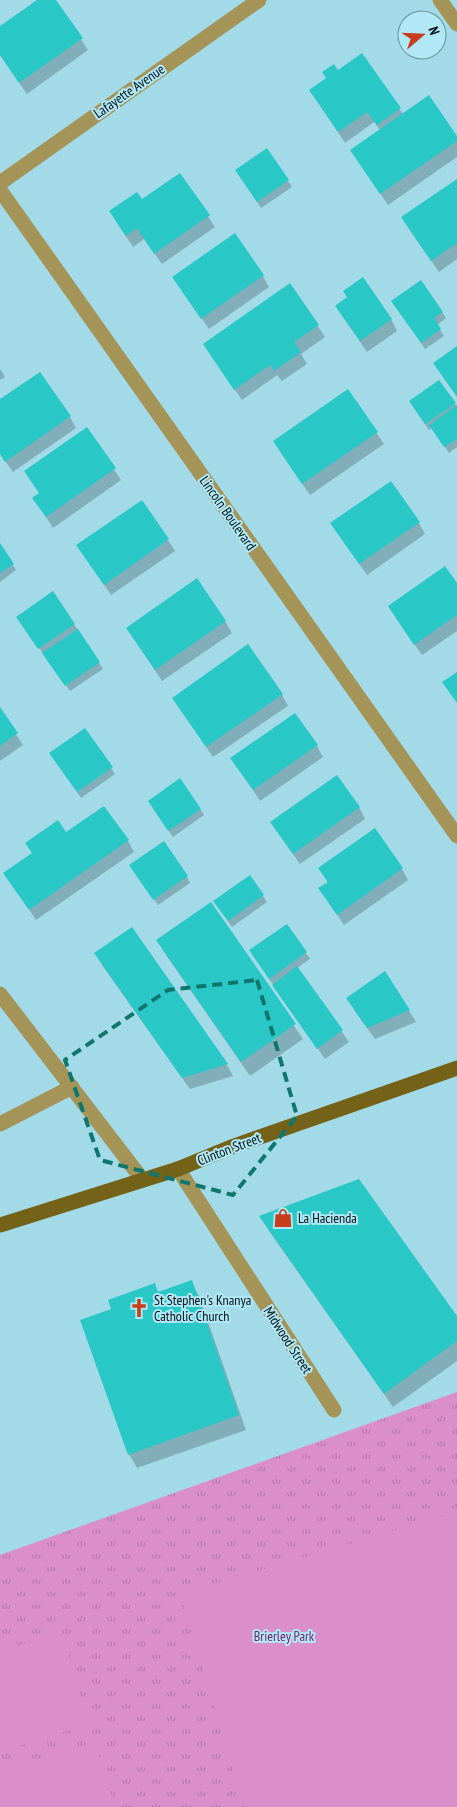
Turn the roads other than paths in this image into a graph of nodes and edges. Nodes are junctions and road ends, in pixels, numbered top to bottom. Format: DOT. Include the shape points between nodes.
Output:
graph roads {
  1 [pos="259,0"];
  2 [pos="440,0"];
  3 [pos="457,24"];
  4 [pos="0,183"];
  5 [pos="0,190"];
  6 [pos="457,836"];
  7 [pos="0,994"];
  8 [pos="457,1068"];
  9 [pos="72,1088"];
  10 [pos="0,1124"];
  11 [pos="178,1169"];
  12 [pos="142,1179"];
  13 [pos="0,1224"];
  14 [pos="334,1410"];
  1 -- 4 [label="street, Lafayette Avenue"];
  2 -- 3 [label="street"];
  5 -- 6 [label="street, Lincoln Boulevard"];
  7 -- 9 [label="street"];
  8 -- 11 [label="main road, Clinton Street" via="234,1146"];
  9 -- 10 [label="street"];
  9 -- 12 [label="street"];
  11 -- 12 [label="main road, Clinton Street"];
  11 -- 14 [label="street, Midwood Street"];
  12 -- 13 [label="main road, Clinton Street"];
}
